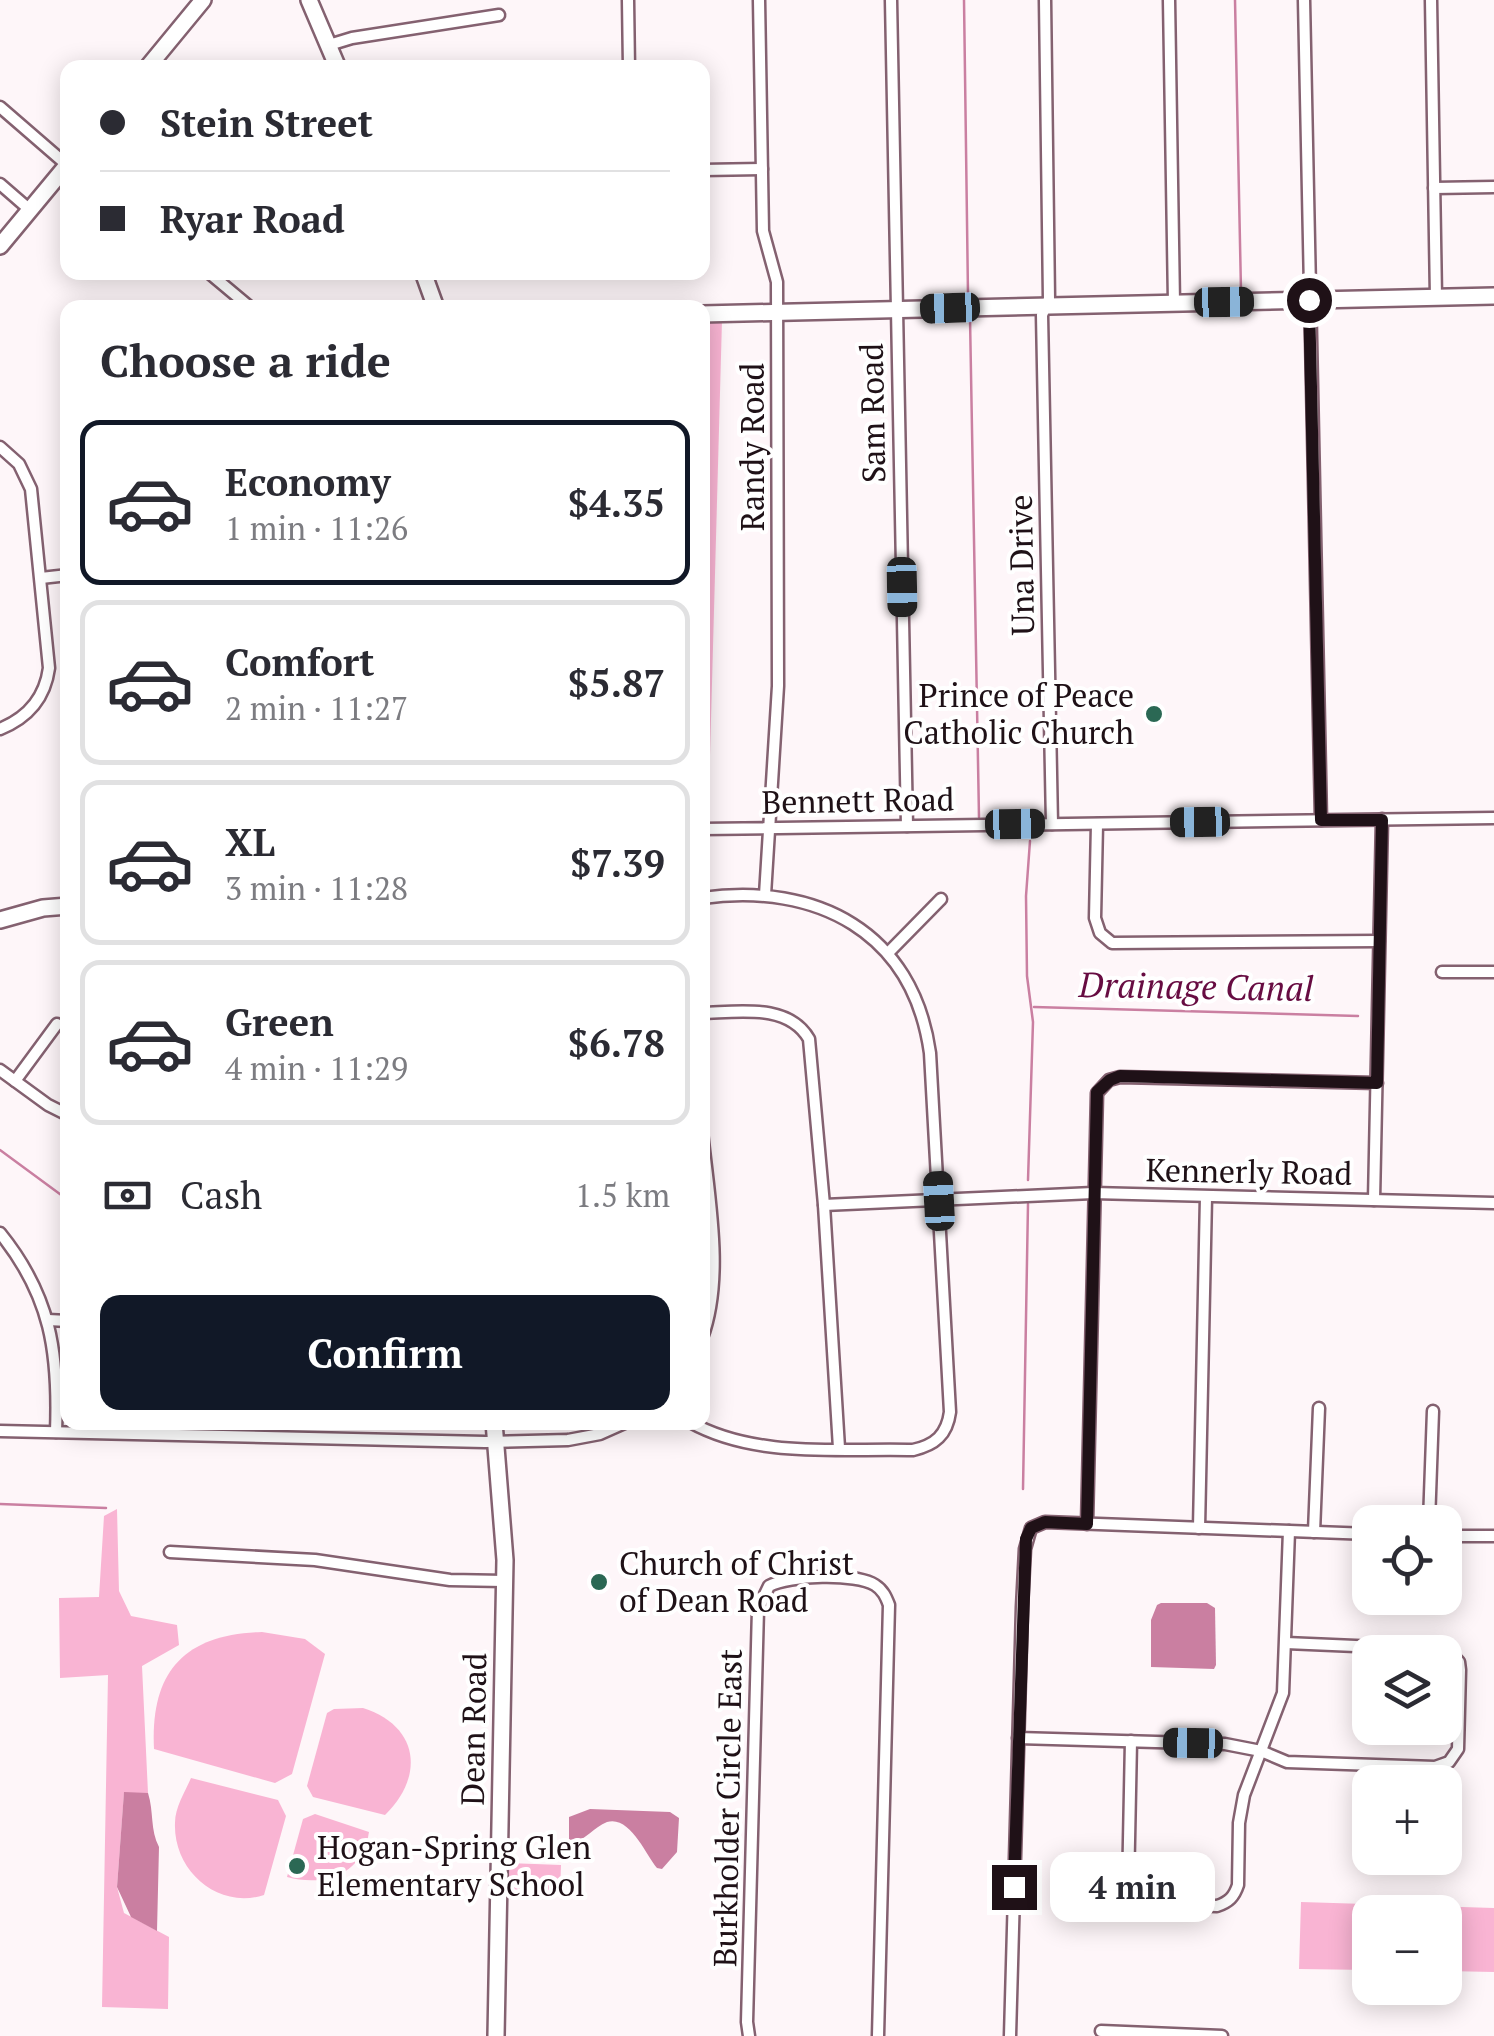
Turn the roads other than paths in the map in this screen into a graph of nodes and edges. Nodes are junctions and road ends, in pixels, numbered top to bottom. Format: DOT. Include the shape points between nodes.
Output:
graph roads {
  1 [pos="203,0"];
  2 [pos="309,0"];
  3 [pos="628,0"];
  4 [pos="759,0"];
  5 [pos="891,0"];
  6 [pos="1045,0"];
  7 [pos="1169,0"];
  8 [pos="1304,0"];
  9 [pos="1431,0"];
  10 [pos="498,16"];
  11 [pos="329,45"];
  12 [pos="154,60"];
  13 [pos="335,60"];
  14 [pos="629,60"];
  15 [pos="0,108"];
  16 [pos="60,157"];
  17 [pos="762,169"];
  18 [pos="710,170"];
  19 [pos="60,174"];
  20 [pos="0,184"];
  21 [pos="1494,187"];
  22 [pos="1434,188"];
  23 [pos="30,210"];
  24 [pos="0,246"];
  25 [pos="218,280"];
  26 [pos="1494,296"];
  27 [pos="1436,297"];
  28 [pos="241,300"];
  29 [pos="1309,300"];
  30 [pos="1174,302"];
  31 [pos="1046,306"];
  32 [pos="896,309"];
  33 [pos="778,312"];
  34 [pos="710,314"];
  35 [pos="0,447"];
  36 [pos="60,576"];
  37 [pos="40,578"];
  38 [pos="0,730"];
  39 [pos="1494,818"];
  40 [pos="1321,820"];
  41 [pos="1382,820"];
  42 [pos="1052,824"];
  43 [pos="1097,824"];
  44 [pos="907,826"];
  45 [pos="769,828"];
  46 [pos="710,829"];
  47 [pos="765,895"];
  48 [pos="710,898"];
  49 [pos="942,900"];
  50 [pos="60,907"];
  51 [pos="0,920"];
  52 [pos="1379,942"];
  53 [pos="888,953"];
  54 [pos="1442,972"];
  55 [pos="1494,972"];
  56 [pos="710,1014"];
  57 [pos="56,1024"];
  58 [pos="0,1070"];
  59 [pos="14,1081"];
  60 [pos="1377,1083"];
  61 [pos="60,1111"];
  62 [pos="1093,1193"];
  63 [pos="1206,1196"];
  64 [pos="1374,1200"];
  65 [pos="939,1201"];
  66 [pos="1494,1203"];
  67 [pos="824,1205"];
  68 [pos="710,1226"];
  69 [pos="0,1233"];
  70 [pos="710,1309"];
  71 [pos="48,1320"];
  72 [pos="60,1321"];
  73 [pos="1319,1408"];
  74 [pos="1433,1411"];
  75 [pos="0,1430"];
  76 [pos="495,1430"];
  77 [pos="609,1430"];
  78 [pos="710,1430"];
  79 [pos="56,1432"];
  80 [pos="496,1440"];
  81 [pos="839,1448"];
  82 [pos="1430,1505"];
  83 [pos="1087,1524"];
  84 [pos="1200,1528"];
  85 [pos="1288,1532"];
  86 [pos="1314,1532"];
  87 [pos="1352,1533"];
  88 [pos="1462,1536"];
  89 [pos="1494,1536"];
  90 [pos="170,1552"];
  91 [pos="504,1581"];
  92 [pos="1286,1643"];
  93 [pos="1018,1738"];
  94 [pos="1131,1741"];
  95 [pos="1261,1751"];
  96 [pos="1102,2031"];
  97 [pos="496,2036"];
  98 [pos="750,2036"];
  99 [pos="878,2036"];
  100 [pos="1010,2036"];
  101 [pos="1222,2036"];
  1 -- 12 [label="street"];
  2 -- 11 [label="street"];
  3 -- 14 [label="street"];
  4 -- 17 [label="street, Randy Road"];
  5 -- 32 [label="street, Sam Road"];
  6 -- 31 [label="street, Una Drive"];
  7 -- 30 [label="street"];
  8 -- 29 [label="street"];
  9 -- 22 [label="street"];
  10 -- 11 [label="street"];
  11 -- 13 [label="street"];
  15 -- 16 [label="street"];
  17 -- 18 [label="street"];
  17 -- 33 [label="street, Randy Road"];
  19 -- 23 [label="street"];
  20 -- 23 [label="street"];
  21 -- 22 [label="street"];
  22 -- 27 [label="street"];
  23 -- 24 [label="street"];
  25 -- 28 [label="street"];
  26 -- 27 [label="street"];
  27 -- 29 [label="street"];
  29 -- 30 [label="street"];
  29 -- 40 [label="street"];
  30 -- 31 [label="street"];
  31 -- 32 [label="street"];
  31 -- 42 [label="street, Una Drive"];
  32 -- 33 [label="street"];
  32 -- 44 [label="street, Sam Road"];
  33 -- 34 [label="street"];
  33 -- 45 [label="street, Randy Road" via="778,686"];
  35 -- 37 [label="street" via="29,482"];
  36 -- 37 [label="street"];
  37 -- 38 [label="street" via="47,681 28,712"];
  39 -- 41 [label="street, Bennett Road"];
  40 -- 41 [label="street, Bennett Road"];
  40 -- 43 [label="street, Bennett Road"];
  41 -- 52 [label="street"];
  42 -- 43 [label="street, Bennett Road"];
  42 -- 44 [label="street, Bennett Road"];
  43 -- 52 [label="street" via="1095,918 1112,943"];
  44 -- 45 [label="street, Bennett Road"];
  45 -- 46 [label="street, Bennett Road"];
  45 -- 47 [label="street, Randy Road"];
  47 -- 48 [label="street"];
  47 -- 53 [label="street" via="838,914"];
  49 -- 53 [label="street"];
  50 -- 51 [label="street"];
  52 -- 60 [label="street"];
  53 -- 65 [label="street" via="926,1029"];
  54 -- 55 [label="street"];
  56 -- 67 [label="street" via="770,1013 800,1025 812,1050"];
  57 -- 59 [label="street"];
  58 -- 59 [label="street"];
  59 -- 61 [label="street"];
  60 -- 62 [label="street" via="1120,1076 1102,1086 1095,1101"];
  60 -- 64 [label="street"];
  62 -- 63 [label="street, Kennerly Road"];
  62 -- 65 [label="street, Kennerly Road"];
  62 -- 83 [label="street"];
  63 -- 64 [label="street, Kennerly Road"];
  63 -- 84 [label="street"];
  64 -- 66 [label="street, Kennerly Road"];
  65 -- 67 [label="street, Kennerly Road"];
  65 -- 81 [label="street" via="948,1423 936,1442 913,1450"];
  67 -- 81 [label="street"];
  68 -- 70 [label="street"];
  69 -- 71 [label="street" via="29,1274"];
  71 -- 72 [label="street"];
  71 -- 79 [label="street" via="57,1364"];
  73 -- 86 [label="street"];
  74 -- 82 [label="street"];
  75 -- 79 [label="street"];
  76 -- 80 [label="street, Dean Road"];
  77 -- 80 [label="street" via="568,1440"];
  78 -- 81 [label="street" via="743,1443"];
  79 -- 80 [label="street"];
  80 -- 91 [label="street, Dean Road"];
  83 -- 84 [label="street"];
  83 -- 93 [label="street" via="1045,1522 1029,1532"];
  84 -- 85 [label="street"];
  85 -- 86 [label="street"];
  85 -- 92 [label="street"];
  86 -- 87 [label="street"];
  88 -- 89 [label="street"];
  90 -- 91 [label="street"];
  91 -- 97 [label="street, Dean Road"];
  92 -- 95 [label="street" via="1283,1693"];
  92 -- 95 [label="street" via="1440,1648 1454,1655 1460,1670 1458,1750 1435,1767 1298,1763"];
  93 -- 94 [label="street"];
  93 -- 100 [label="street"];
  94 -- 95 [label="street"];
  94 -- 95 [label="street" via="1126,1881 1146,1904 1217,1906 1231,1899 1238,1885 1241,1809"];
  96 -- 101 [label="street"];
  98 -- 99 [label="street, Burkholder Circle East" via="758,1610 777,1582 796,1578 870,1583 889,1606"];
}
